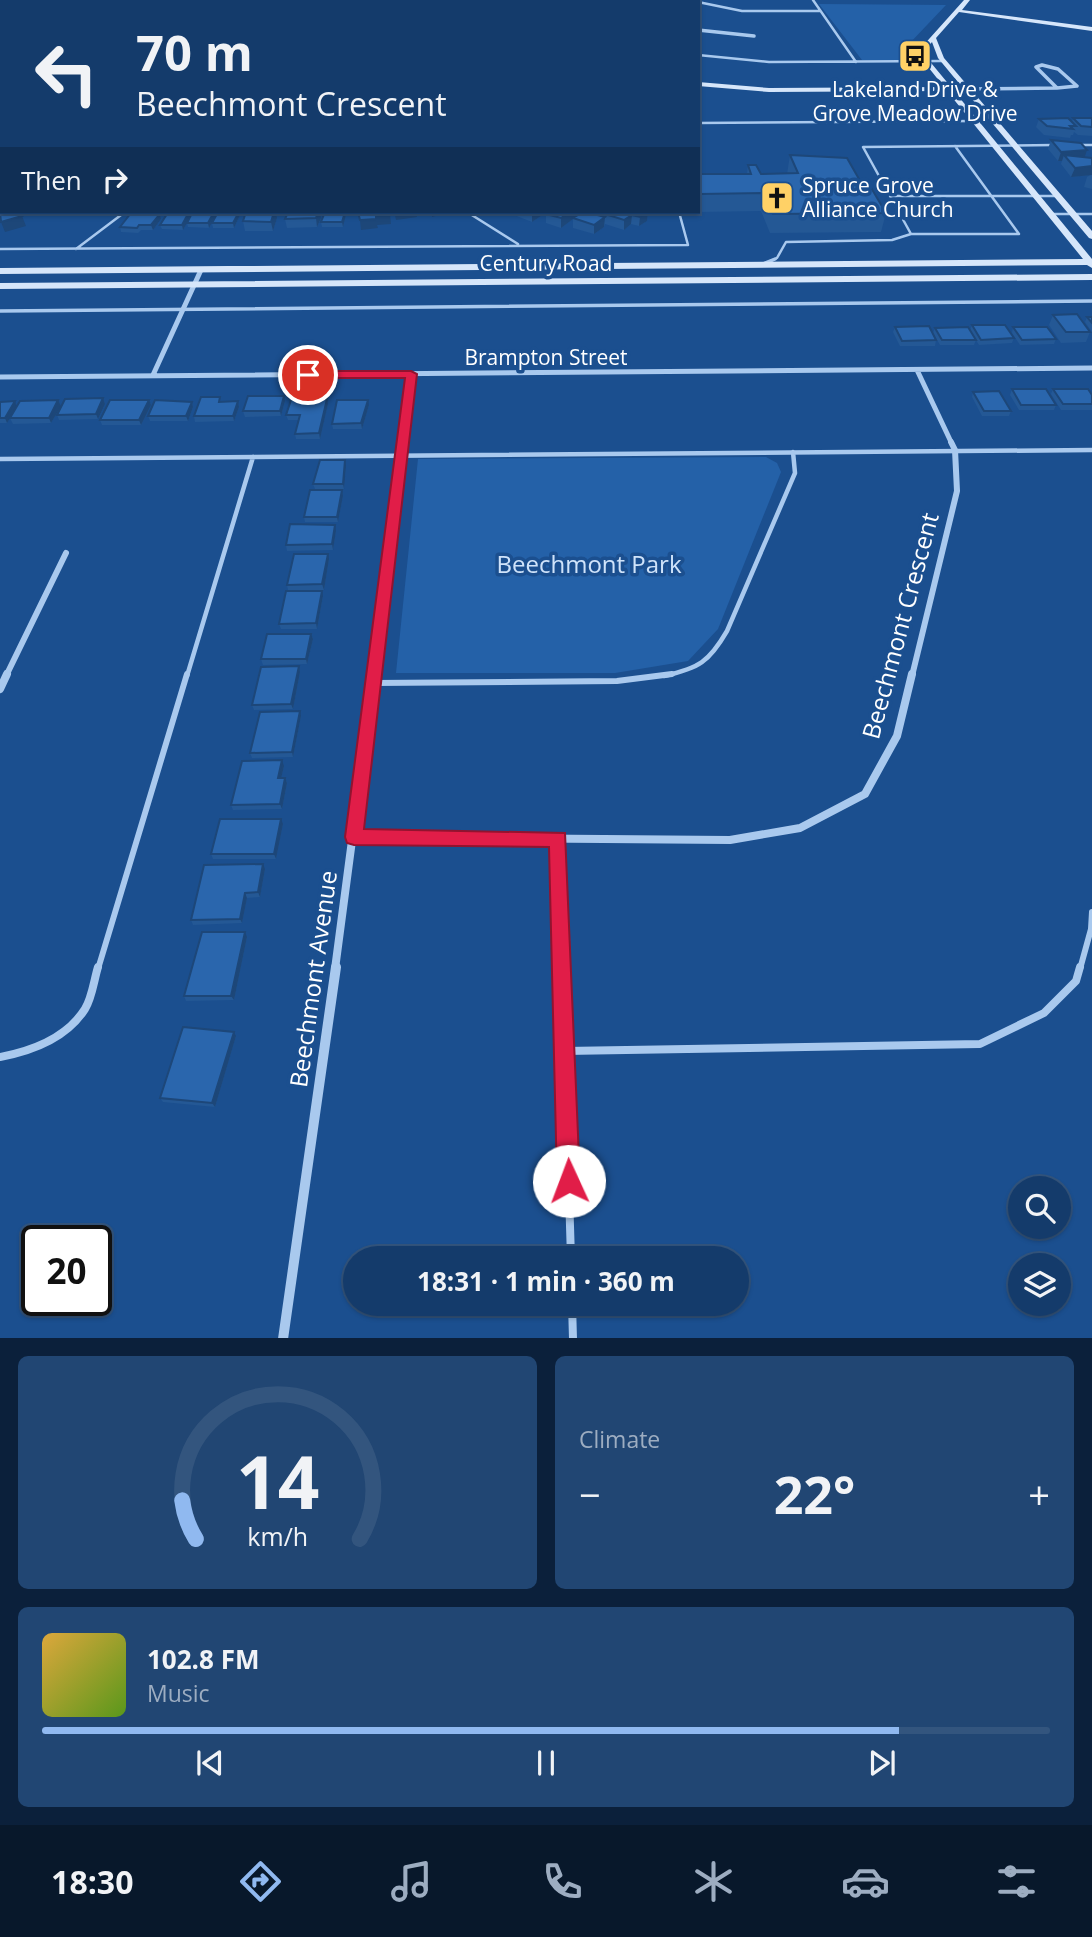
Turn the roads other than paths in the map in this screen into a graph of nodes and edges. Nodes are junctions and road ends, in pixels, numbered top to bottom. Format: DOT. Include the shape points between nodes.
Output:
graph roads {
  1 [pos="813,0"];
  2 [pos="967,0"];
  3 [pos="700,2"];
  4 [pos="820,11"];
  5 [pos="960,11"];
  6 [pos="1092,29"];
  7 [pos="700,30"];
  8 [pos="754,36"];
  9 [pos="934,39"];
  10 [pos="700,55"];
  11 [pos="944,61"];
  12 [pos="856,62"];
  13 [pos="926,62"];
  14 [pos="700,84"];
  15 [pos="968,89"];
  16 [pos="1058,89"];
  17 [pos="948,90"];
  18 [pos="974,121"];
  19 [pos="700,123"];
  20 [pos="1062,145"];
  21 [pos="1075,145"];
  22 [pos="955,146"];
  23 [pos="994,146"];
  24 [pos="1015,146"];
  25 [pos="1091,147"];
  26 [pos="891,196"];
  27 [pos="993,196"];
  28 [pos="1035,196"];
  29 [pos="1058,196"];
  30 [pos="122,214"];
  31 [pos="470,214"];
  32 [pos="680,214"];
  33 [pos="1050,214"];
  34 [pos="1073,214"];
  35 [pos="1092,214"];
  36 [pos="911,234"];
  37 [pos="1092,236"];
  38 [pos="519,245"];
  39 [pos="0,249"];
  40 [pos="76,249"];
  41 [pos="1091,263"];
  42 [pos="758,265"];
  43 [pos="201,270"];
  44 [pos="0,271"];
  45 [pos="1092,277"];
  46 [pos="195,284"];
  47 [pos="0,286"];
  48 [pos="1092,301"];
  49 [pos="183,310"];
  50 [pos="0,311"];
  51 [pos="1092,368"];
  52 [pos="917,370"];
  53 [pos="411,374"];
  54 [pos="153,375"];
  55 [pos="0,377"];
  56 [pos="955,450"];
  57 [pos="1092,450"];
  58 [pos="793,452"];
  59 [pos="253,457"];
  60 [pos="402,457"];
  61 [pos="0,459"];
  62 [pos="66,552"];
  63 [pos="373,683"];
  64 [pos="1,684"];
  65 [pos="354,837"];
  66 [pos="558,839"];
  67 [pos="1092,912"];
  68 [pos="565,1051"];
  69 [pos="0,1057"];
  70 [pos="571,1246"];
  71 [pos="572,1316"];
  72 [pos="283,1338"];
  73 [pos="573,1338"];
  1 -- 4 [label="lane"];
  2 -- 5 [label="street"];
  3 -- 4 [label="lane" via="742,11"];
  4 -- 12 [label="lane"];
  5 -- 6 [label="street"];
  5 -- 9 [label="street"];
  7 -- 8 [label="street"];
  9 -- 11 [label="street"];
  9 -- 13 [label="street" via="924,48"];
  10 -- 12 [label="lane" via="746,62"];
  11 -- 13 [label="lane"];
  11 -- 15 [label="street"];
  12 -- 13 [label="lane"];
  13 -- 17 [label="street"];
  14 -- 17 [label="street" via="769,90"];
  15 -- 16 [label="street"];
  15 -- 17 [label="street"];
  15 -- 24 [label="street"];
  16 -- 16 [label="street" via="1036,67 1035,65 1054,66 1077,86"];
  17 -- 18 [label="street"];
  18 -- 19 [label="lane"];
  18 -- 23 [label="street"];
  20 -- 24 [label="lane"];
  21 -- 25 [label="lane"];
  22 -- 23 [label="lane"];
  22 -- 26 [label="lane" via="863,147"];
  22 -- 27 [label="lane"];
  23 -- 24 [label="lane"];
  23 -- 28 [label="street"];
  24 -- 29 [label="street"];
  26 -- 27 [label="lane"];
  26 -- 36 [label="lane"];
  27 -- 28 [label="lane"];
  27 -- 36 [label="lane" via="1019,234"];
  28 -- 29 [label="lane"];
  28 -- 33 [label="street"];
  29 -- 34 [label="street"];
  30 -- 40 [label="lane"];
  31 -- 38 [label="lane"];
  32 -- 38 [label="lane" via="688,245"];
  33 -- 34 [label="lane"];
  33 -- 41 [label="street"];
  34 -- 35 [label="lane"];
  34 -- 37 [label="street"];
  36 -- 42 [label="lane" via="892,240 786,242 777,258"];
  38 -- 40 [label="lane"];
  39 -- 40 [label="lane"];
  41 -- 42 [label="street, Century Road"];
  42 -- 43 [label="street, Century Road"];
  43 -- 44 [label="street, Century Road"];
  43 -- 46 [label="street"];
  45 -- 46 [label="street, Century Road"];
  46 -- 47 [label="street, Century Road"];
  46 -- 49 [label="street"];
  48 -- 49 [label="lane"];
  49 -- 50 [label="lane"];
  49 -- 54 [label="street"];
  51 -- 52 [label="street, Brampton Street"];
  52 -- 53 [label="street, Brampton Street"];
  52 -- 56 [label="street, Beechmont Crescent"];
  53 -- 54 [label="street, Brampton Street"];
  53 -- 60 [label="street, Beechmont Avenue"];
  54 -- 55 [label="street, Brampton Street"];
  56 -- 57 [label="lane"];
  56 -- 58 [label="lane"];
  56 -- 66 [label="street, Beechmont Crescent" via="957,491 897,736 865,794 800,828 730,840"];
  58 -- 60 [label="lane"];
  58 -- 63 [label="lane" via="795,473 727,631 714,653 694,669 617,681"];
  59 -- 60 [label="lane"];
  59 -- 61 [label="lane"];
  59 -- 69 [label="lane" via="86,1007 64,1033 33,1051"];
  60 -- 63 [label="street, Beechmont Avenue"];
  62 -- 64 [label="street"];
  63 -- 65 [label="street, Beechmont Avenue"];
  65 -- 66 [label="street, Beechmont Crescent"];
  65 -- 72 [label="street, Beechmont Avenue"];
  66 -- 68 [label="lane"];
  67 -- 68 [label="lane" via="1076,981 1044,1013 980,1044"];
  68 -- 70 [label="lane"];
  71 -- 73 [label="lane"];
}
